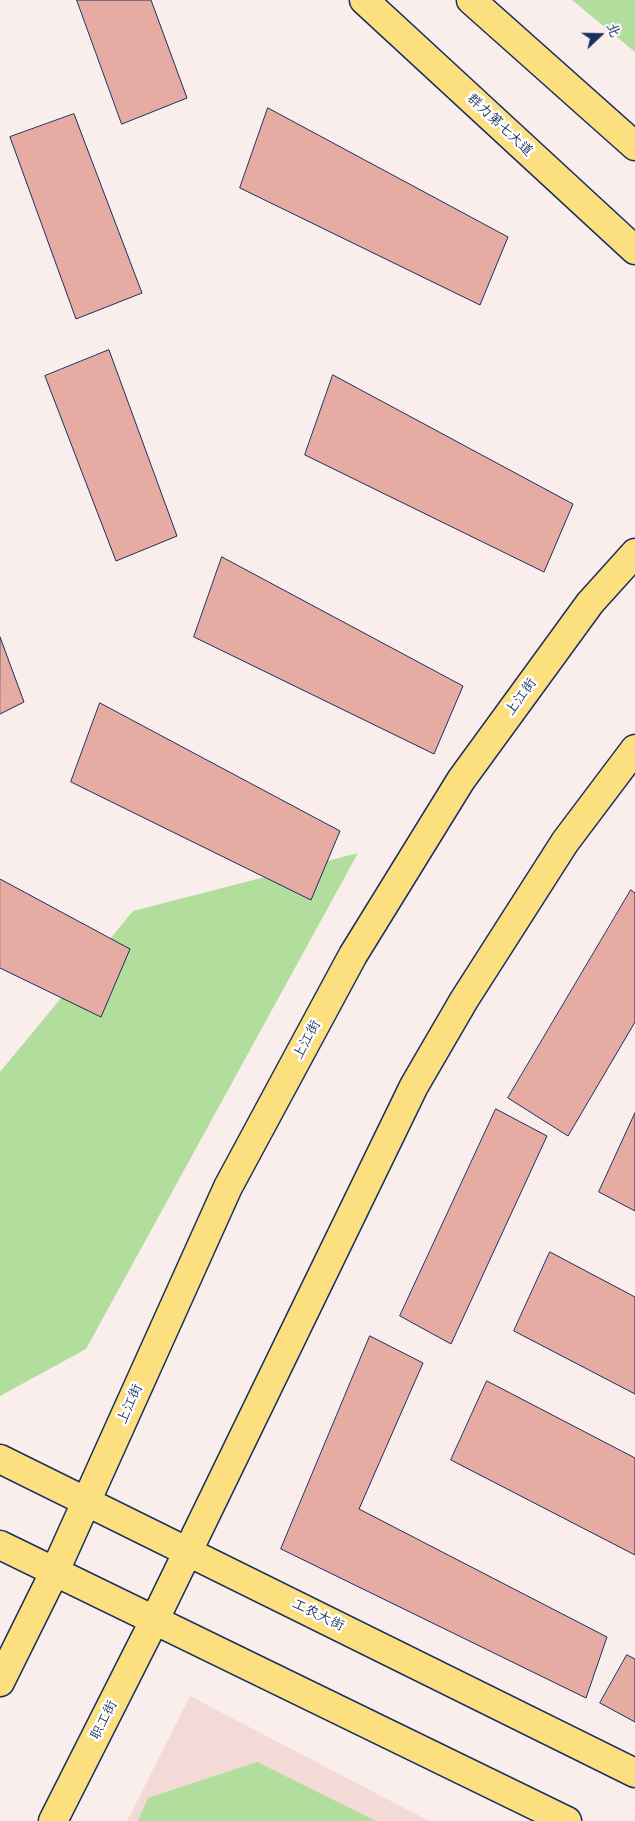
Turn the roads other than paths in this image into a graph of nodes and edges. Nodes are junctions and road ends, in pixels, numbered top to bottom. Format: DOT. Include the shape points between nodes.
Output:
graph roads {
  1 [pos="364,0"];
  2 [pos="471,0"];
  3 [pos="635,146"];
  4 [pos="635,250"];
  5 [pos="635,553"];
  6 [pos="635,749"];
  7 [pos="0,1459"];
  8 [pos="86,1500"];
  9 [pos="0,1545"];
  10 [pos="188,1550"];
  11 [pos="55,1571"];
  12 [pos="155,1619"];
  13 [pos="0,1682"];
  14 [pos="635,1773"];
  15 [pos="53,1821"];
  16 [pos="567,1821"];
  1 -- 4 [label="main road, 群力第七大道"];
  2 -- 3 [label="main road"];
  5 -- 8 [label="main road, 上江街" via="590,603 461,780 353,955 228,1186"];
  6 -- 10 [label="main road" via="565,842 464,1000 414,1086"];
  7 -- 8 [label="main road, 工农大街"];
  8 -- 10 [label="main road, 工农大街"];
  8 -- 11 [label="main road, 上江街"];
  9 -- 11 [label="main road"];
  10 -- 12 [label="main road"];
  10 -- 14 [label="main road, 工农大街"];
  11 -- 12 [label="main road"];
  11 -- 13 [label="main road"];
  12 -- 15 [label="main road, 职工街"];
  12 -- 16 [label="main road"];
}
